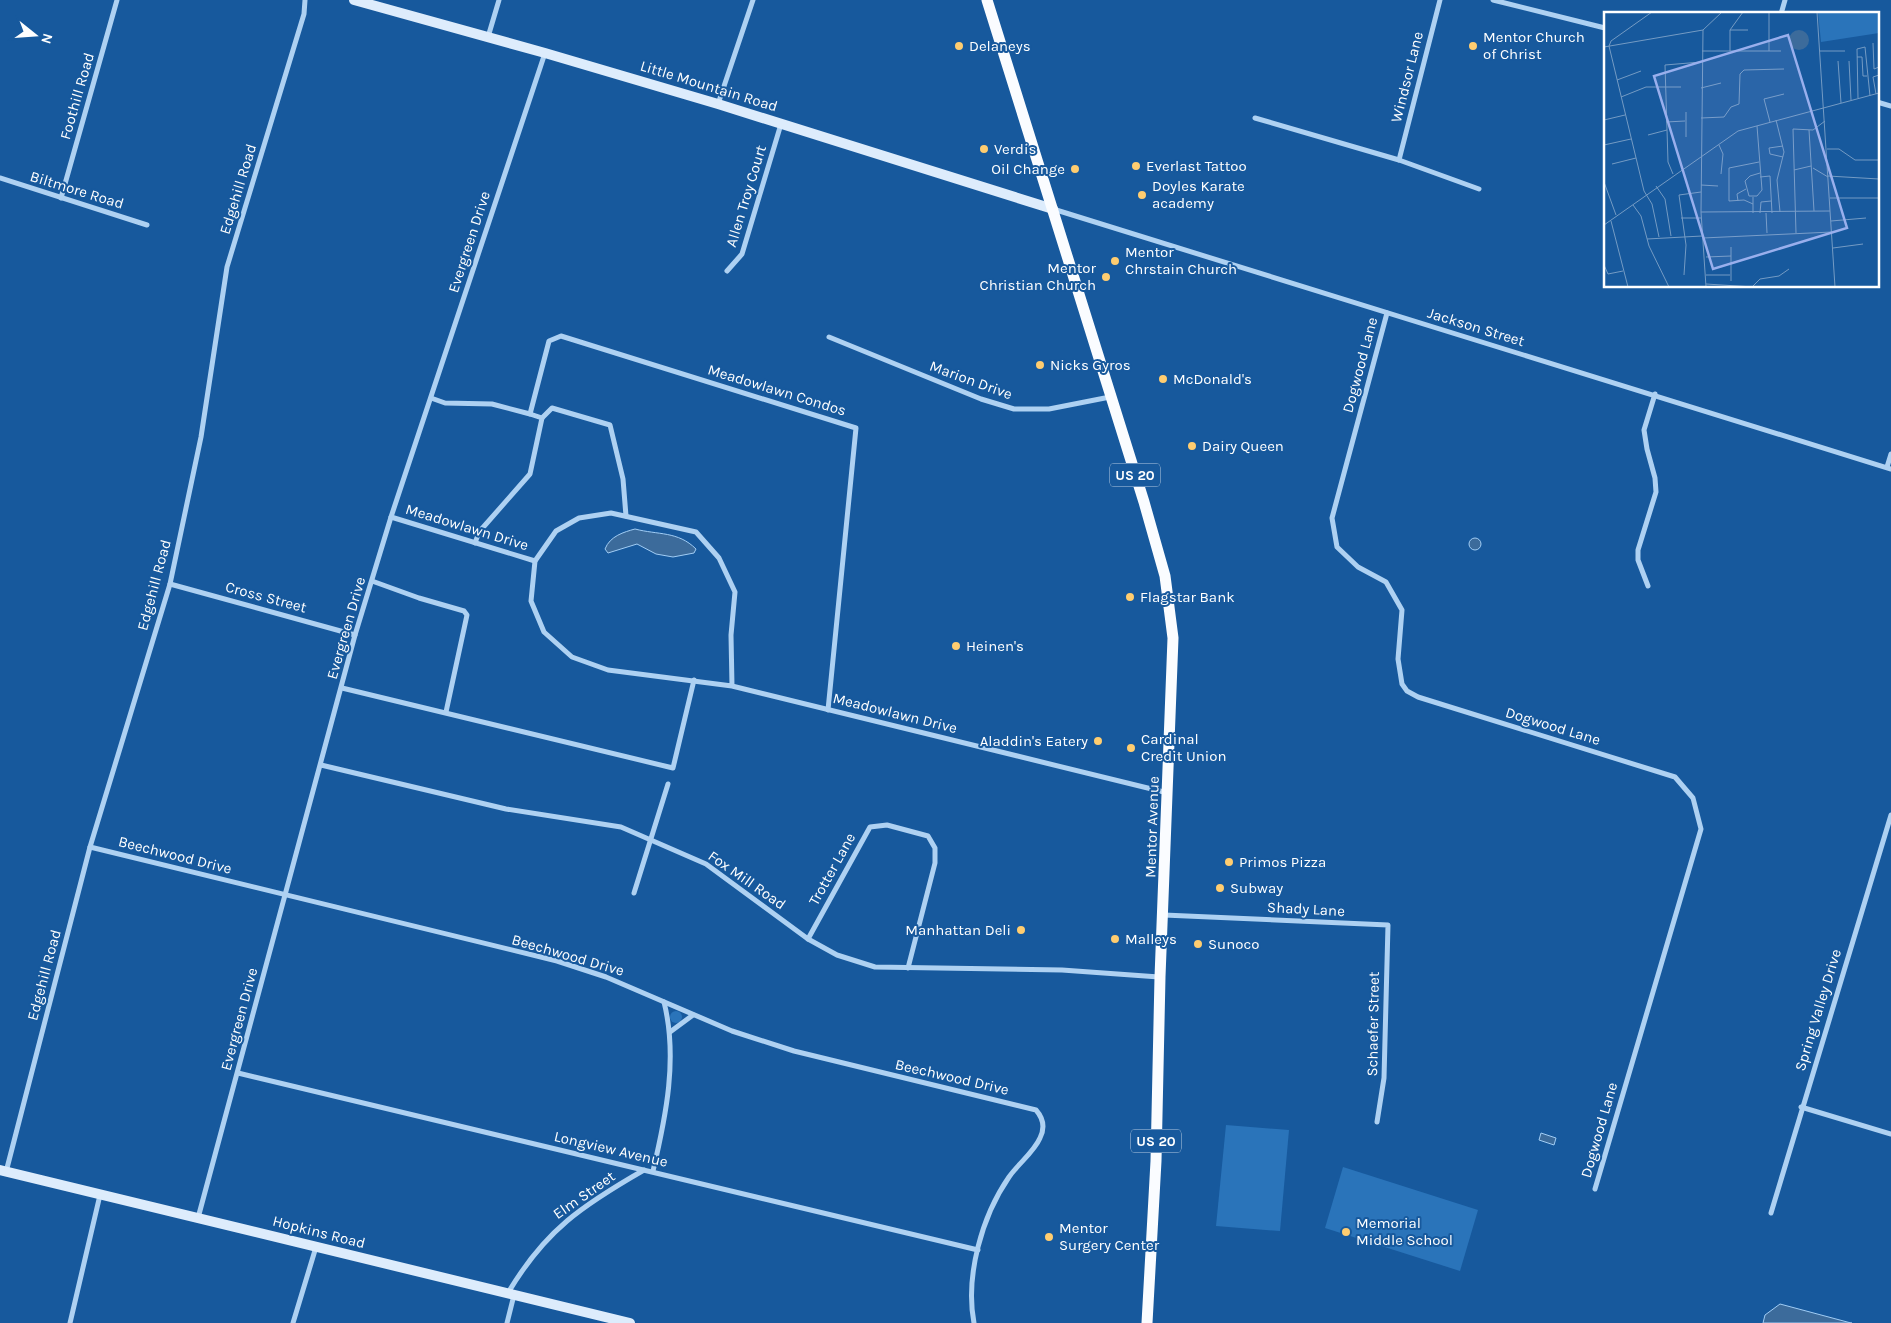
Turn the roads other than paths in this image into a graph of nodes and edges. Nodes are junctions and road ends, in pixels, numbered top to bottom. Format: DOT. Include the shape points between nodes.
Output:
graph roads {
  1 [pos="117,0"];
  2 [pos="305,0"];
  3 [pos="354,0"];
  4 [pos="499,0"];
  5 [pos="753,0"];
  6 [pos="987,0"];
  7 [pos="1440,0"];
  8 [pos="1493,0"];
  9 [pos="1604,28"];
  10 [pos="488,37"];
  11 [pos="545,53"];
  12 [pos="1878,102"];
  13 [pos="718,104"];
  14 [pos="1891,106"];
  15 [pos="1255,118"];
  16 [pos="781,124"];
  17 [pos="1399,160"];
  18 [pos="0,178"];
  19 [pos="1478,189"];
  20 [pos="60,198"];
  21 [pos="1053,209"];
  22 [pos="147,225"];
  23 [pos="727,271"];
  24 [pos="1387,313"];
  25 [pos="829,336"];
  26 [pos="1655,394"];
  27 [pos="1110,397"];
  28 [pos="431,398"];
  29 [pos="530,414"];
  30 [pos="542,418"];
  31 [pos="1891,454"];
  32 [pos="1889,468"];
  33 [pos="626,516"];
  34 [pos="391,517"];
  35 [pos="475,543"];
  36 [pos="536,562"];
  37 [pos="372,581"];
  38 [pos="170,584"];
  39 [pos="1648,586"];
  40 [pos="355,635"];
  41 [pos="694,680"];
  42 [pos="732,686"];
  43 [pos="342,688"];
  44 [pos="828,710"];
  45 [pos="446,712"];
  46 [pos="321,765"];
  47 [pos="668,784"];
  48 [pos="1168,793"];
  49 [pos="1891,814"];
  50 [pos="651,840"];
  51 [pos="90,847"];
  52 [pos="634,893"];
  53 [pos="286,895"];
  54 [pos="1164,916"];
  55 [pos="1388,925"];
  56 [pos="808,939"];
  57 [pos="908,968"];
  58 [pos="1160,977"];
  59 [pos="664,1002"];
  60 [pos="693,1015"];
  61 [pos="670,1032"];
  62 [pos="238,1073"];
  63 [pos="1801,1107"];
  64 [pos="1377,1122"];
  65 [pos="1891,1134"];
  66 [pos="645,1170"];
  67 [pos="3,1171"];
  68 [pos="653,1171"];
  69 [pos="1595,1189"];
  70 [pos="100,1195"];
  71 [pos="1770,1213"];
  72 [pos="198,1218"];
  73 [pos="316,1247"];
  74 [pos="978,1250"];
  75 [pos="511,1294"];
  76 [pos="70,1323"];
  77 [pos="292,1323"];
  78 [pos="507,1323"];
  79 [pos="630,1323"];
  80 [pos="974,1323"];
  81 [pos="1147,1323"];
  1 -- 20 [label="street, Foothill Road"];
  2 -- 38 [label="street, Edgehill Road" via="304,14 227,268 201,437"];
  3 -- 10 [label="street, Little Mountain Road"];
  4 -- 10 [label="street"];
  5 -- 13 [label="street"];
  6 -- 21 [label="main road, Mentor Avenue / US 20"];
  7 -- 17 [label="street, Windsor Lane"];
  8 -- 9 [label="street"];
  10 -- 11 [label="street, Little Mountain Road"];
  11 -- 13 [label="street, Little Mountain Road"];
  11 -- 28 [label="street, Evergreen Drive"];
  12 -- 14 [label="street"];
  13 -- 16 [label="street, Little Mountain Road"];
  15 -- 17 [label="street"];
  16 -- 21 [label="street, Little Mountain Road"];
  16 -- 23 [label="street, Allen Troy Court" via="742,254"];
  17 -- 19 [label="street"];
  18 -- 20 [label="street, Biltmore Road"];
  20 -- 22 [label="street, Biltmore Road"];
  21 -- 24 [label="street, Jackson Street"];
  21 -- 27 [label="main road, Mentor Avenue / US 20"];
  24 -- 26 [label="street, Jackson Street"];
  24 -- 69 [label="street, Dogwood Lane" via="1332,518 1337,547 1358,567 1386,582 1402,610 1398,659 1402,684 1418,697 1675,777 1693,798 1701,829"];
  25 -- 27 [label="street, Marion Drive" via="981,399 1014,409 1049,409"];
  26 -- 32 [label="street, Jackson Street"];
  26 -- 39 [label="street" via="1644,430 1656,492 1638,550 1638,560"];
  27 -- 48 [label="main road, Mentor Avenue / US 20" via="1161,557 1171,606 1173,638"];
  28 -- 29 [label="street" via="445,403 492,404"];
  28 -- 34 [label="street, Evergreen Drive"];
  29 -- 30 [label="street"];
  29 -- 44 [label="street, Meadowlawn Condos" via="549,341 560,336 856,428"];
  30 -- 33 [label="street" via="552,408 610,424 623,479"];
  30 -- 35 [label="street" via="530,474 479,532"];
  31 -- 32 [label="street"];
  33 -- 36 [label="street, Meadowlawn Drive" via="611,513 579,518 556,531"];
  33 -- 42 [label="street, Meadowlawn Drive" via="696,532 719,558 735,592 731,635"];
  34 -- 35 [label="street, Meadowlawn Drive"];
  34 -- 37 [label="street, Evergreen Drive"];
  35 -- 36 [label="street, Meadowlawn Drive"];
  36 -- 41 [label="street, Meadowlawn Drive" via="531,601 544,632 572,658 608,670"];
  37 -- 40 [label="street, Evergreen Drive"];
  37 -- 45 [label="street" via="464,611 467,615"];
  38 -- 40 [label="street, Cross Street"];
  38 -- 51 [label="street, Edgehill Road"];
  40 -- 43 [label="street, Evergreen Drive"];
  41 -- 42 [label="street, Meadowlawn Drive"];
  41 -- 45 [label="street" via="673,768"];
  42 -- 44 [label="street, Meadowlawn Drive"];
  43 -- 45 [label="street"];
  43 -- 46 [label="street, Evergreen Drive"];
  44 -- 48 [label="street, Meadowlawn Drive"];
  46 -- 50 [label="street, Fox Mill Road" via="506,809 621,827"];
  46 -- 53 [label="street, Evergreen Drive"];
  47 -- 50 [label="street"];
  48 -- 54 [label="main road, Mentor Avenue / US 20"];
  49 -- 63 [label="street, Spring Valley Drive"];
  50 -- 52 [label="street"];
  50 -- 56 [label="street, Fox Mill Road" via="706,864"];
  51 -- 53 [label="street, Beechwood Drive"];
  51 -- 67 [label="street, Edgehill Road"];
  53 -- 59 [label="street, Beechwood Drive" via="557,961 606,976"];
  53 -- 62 [label="street, Evergreen Drive"];
  54 -- 55 [label="street, Shady Lane"];
  54 -- 58 [label="main road, Mentor Avenue / US 20"];
  55 -- 64 [label="street, Schaefer Street" via="1384,1078"];
  56 -- 57 [label="street, Fox Mill Road" via="856,962 875,967"];
  56 -- 57 [label="street, Trotter Lane" via="870,827 887,825 928,836 935,848 935,862"];
  57 -- 58 [label="street, Fox Mill Road" via="1062,970"];
  58 -- 81 [label="main road, Mentor Avenue / US 20" via="1156,1161"];
  59 -- 60 [label="street, Beechwood Drive"];
  59 -- 61 [label="street"];
  60 -- 61 [label="street"];
  60 -- 74 [label="street, Beechwood Drive" via="812,1056 1030,1108 1040,1115 1043,1124 1040,1141 999,1194"];
  61 -- 68 [label="street" via="666,1110"];
  62 -- 66 [label="street, Longview Avenue"];
  62 -- 72 [label="street, Evergreen Drive"];
  63 -- 65 [label="street"];
  63 -- 71 [label="street, Spring Valley Drive"];
  66 -- 68 [label="street, Longview Avenue"];
  66 -- 75 [label="street, Elm Street" via="573,1214 547,1239"];
  67 -- 70 [label="street, Hopkins Road"];
  68 -- 74 [label="street, Longview Avenue"];
  70 -- 72 [label="street, Hopkins Road"];
  70 -- 76 [label="street"];
  72 -- 73 [label="street, Hopkins Road"];
  73 -- 75 [label="street, Hopkins Road"];
  73 -- 77 [label="street"];
  74 -- 80 [label="street" via="972,1287"];
  75 -- 78 [label="street"];
  75 -- 79 [label="street, Hopkins Road"];
}
